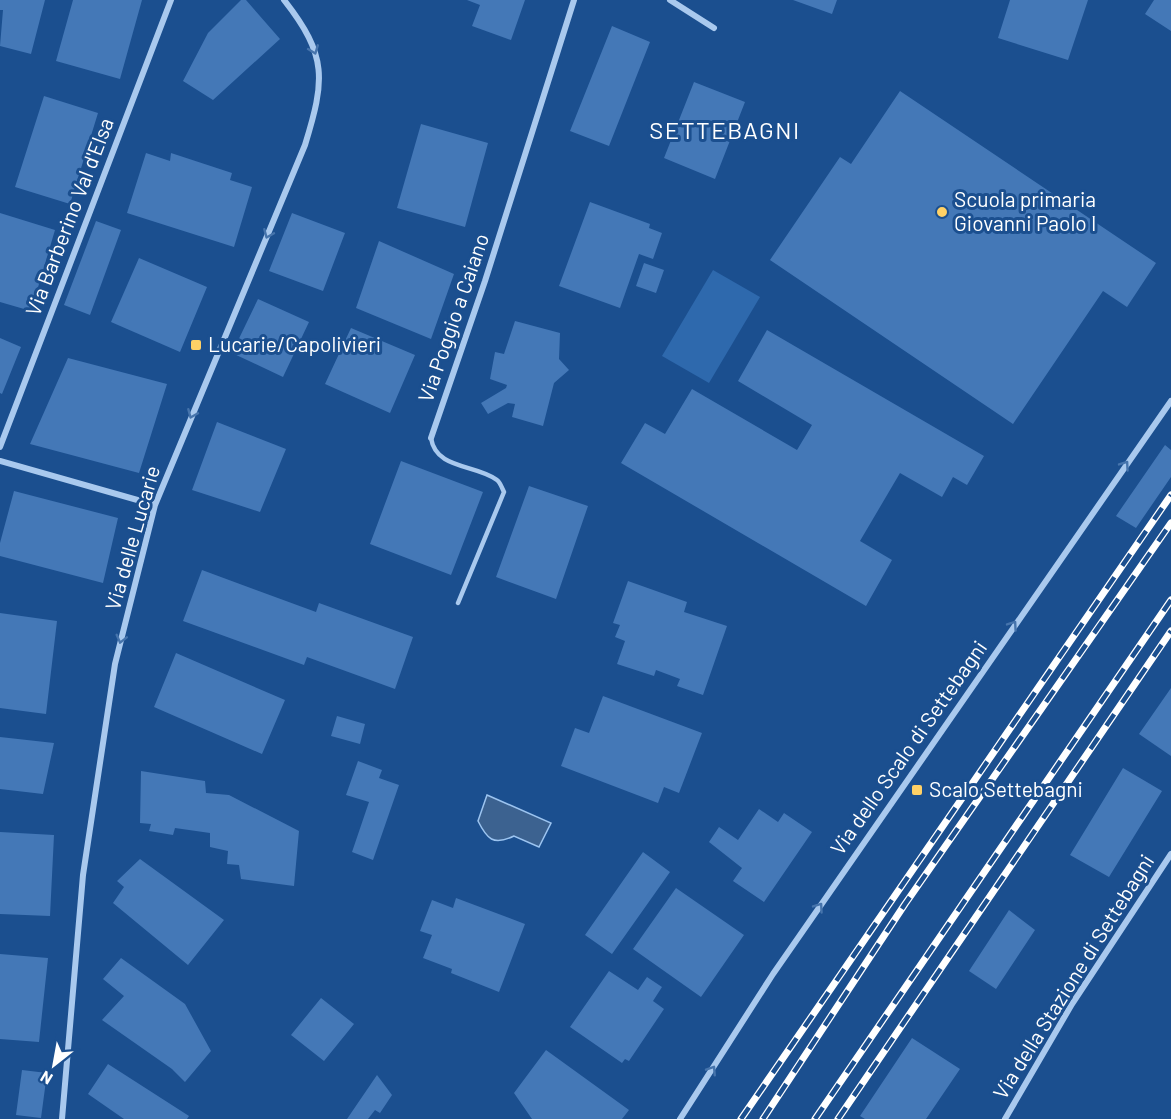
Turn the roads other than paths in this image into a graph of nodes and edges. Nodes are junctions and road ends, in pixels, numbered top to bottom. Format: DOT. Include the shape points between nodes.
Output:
graph roads {
  1 [pos="171,0"];
  2 [pos="284,0"];
  3 [pos="574,0"];
  4 [pos="670,0"];
  5 [pos="714,28"];
  6 [pos="1171,401"];
  7 [pos="431,438"];
  8 [pos="0,447"];
  9 [pos="0,461"];
  10 [pos="155,505"];
  11 [pos="458,603"];
  12 [pos="1171,854"];
  13 [pos="62,1119"];
  14 [pos="680,1119"];
  15 [pos="1005,1119"];
  1 -- 8 [label="street, Via Barberino Val d'Elsa"];
  2 -- 10 [label="street, Via delle Lucarie, one-way" via="307,32 320,66 315,114"];
  3 -- 7 [label="street, Via Poggio a Caiano"];
  4 -- 5 [label="street"];
  14 -- 6 [label="street, Via dello Scalo di Settebagni, one-way" via="773,974"];
  7 -- 11 [label="lane, Via Poggio a Caiano" via="440,457 498,480 504,492"];
  9 -- 10 [label="street"];
  10 -- 13 [label="street, Via delle Lucarie, one-way" via="115,664 83,875"];
  12 -- 15 [label="street, Via della Stazione di Settebagni" via="1072,1004"];
}
